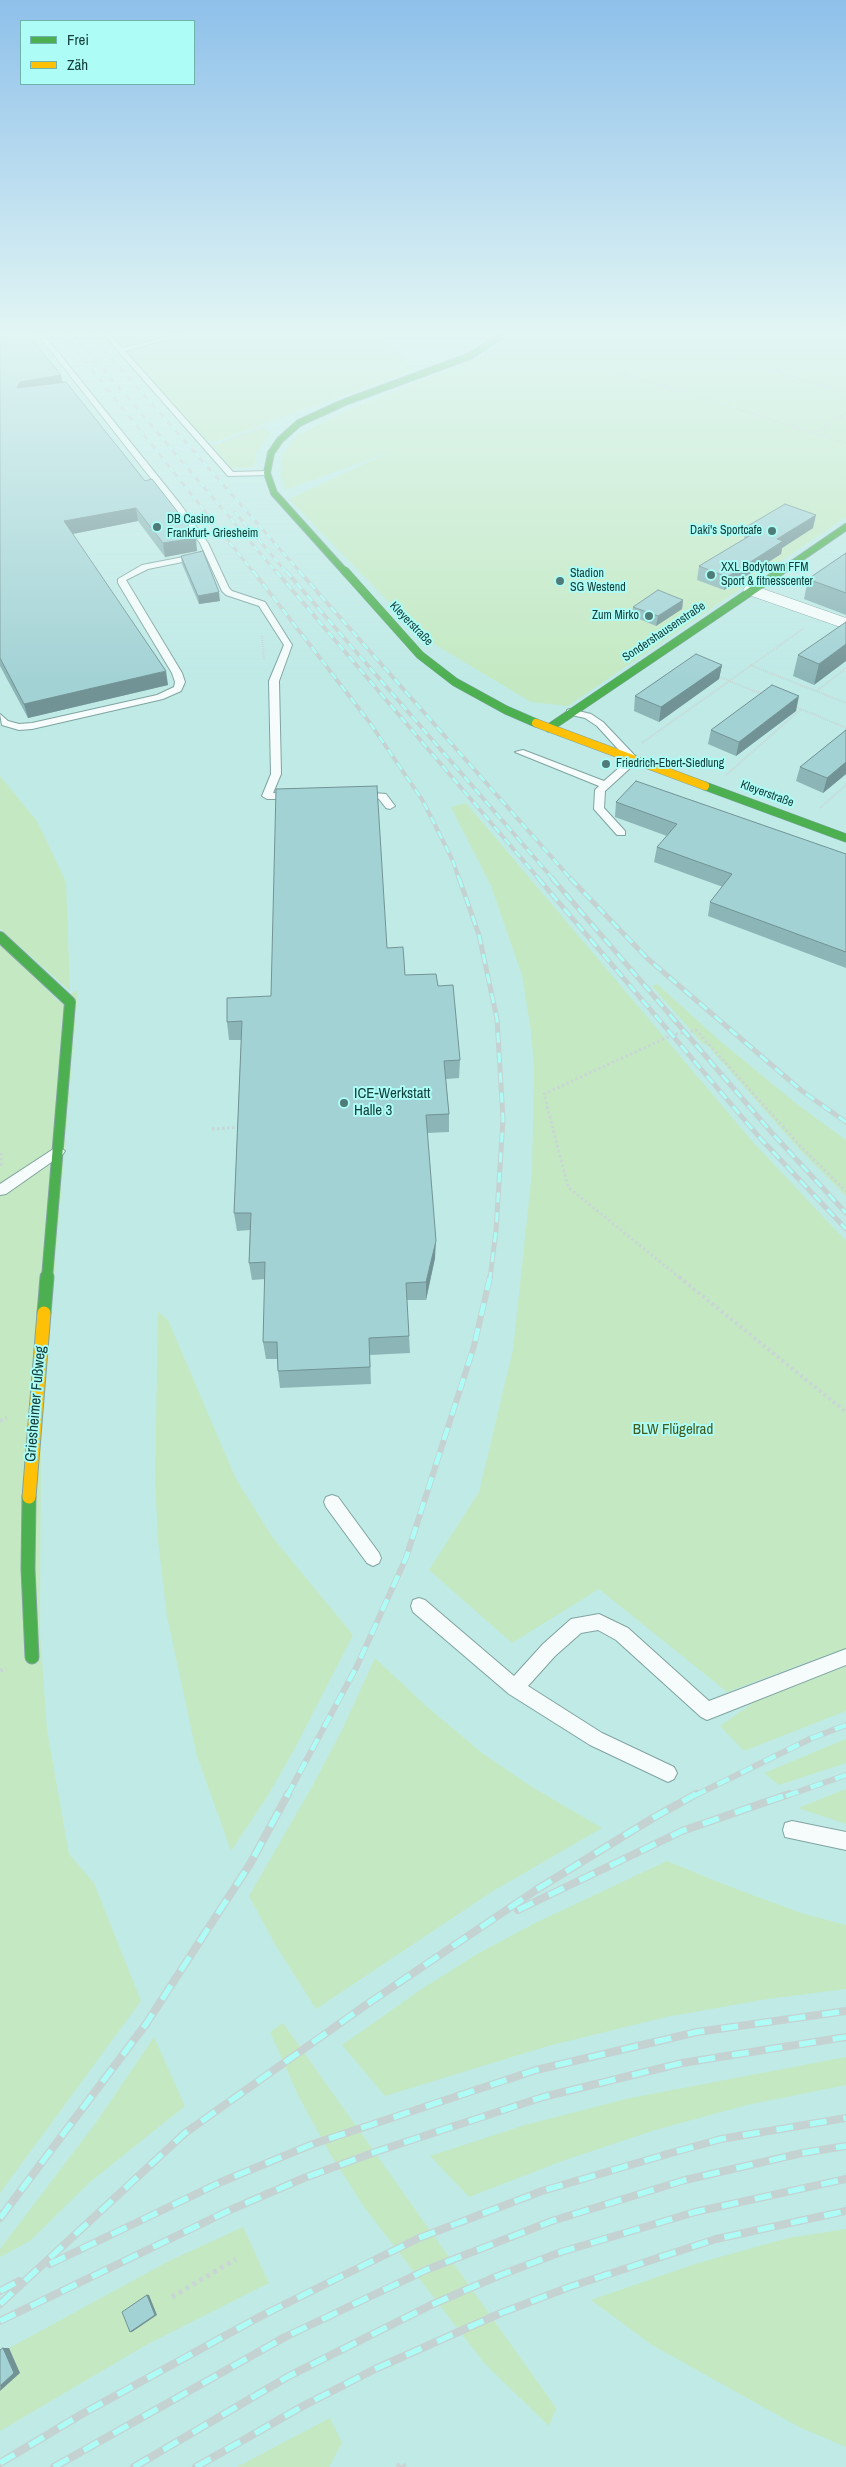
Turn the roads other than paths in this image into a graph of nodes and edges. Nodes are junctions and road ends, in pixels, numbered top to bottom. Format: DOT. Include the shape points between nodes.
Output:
graph roads {
  1 [pos="132,451"];
  2 [pos="211,451"];
  3 [pos="272,451"];
  4 [pos="267,473"];
  5 [pos="846,527"];
  6 [pos="209,554"];
  7 [pos="752,590"];
  8 [pos="846,624"];
  9 [pos="570,712"];
  10 [pos="0,717"];
  11 [pos="548,728"];
  12 [pos="520,752"];
  13 [pos="634,760"];
  14 [pos="605,785"];
  15 [pos="347,796"];
  16 [pos="303,797"];
  17 [pos="390,806"];
  18 [pos="622,834"];
  19 [pos="846,838"];
  20 [pos="0,937"];
  21 [pos="58,1151"];
  22 [pos="1,1190"];
  23 [pos="332,1502"];
  24 [pos="373,1558"];
  25 [pos="419,1606"];
  26 [pos="32,1657"];
  27 [pos="846,1657"];
  28 [pos="516,1688"];
  29 [pos="668,1773"];
  30 [pos="792,1830"];
  31 [pos="846,1841"];
  1 -- 6 [label="lane" via="178,507"];
  2 -- 4 [label="lane" via="231,474"];
  3 -- 4 [label="street"];
  4 -- 11 [label="street, Kleyerstraße" via="282,504 420,655 454,682"];
  5 -- 7 [label="street, Sondershausenstraße"];
  6 -- 10 [label="lane" via="145,567 122,579 177,673 178,689 160,697 32,726 19,727 5,723"];
  6 -- 16 [label="lane" via="225,589 258,602 288,645 273,690 276,774 268,796"];
  7 -- 8 [label="street"];
  7 -- 9 [label="street, Sondershausenstraße"];
  9 -- 11 [label="street, Sondershausenstraße"];
  9 -- 13 [label="lane" via="588,716 600,724"];
  11 -- 13 [label="street, Kleyerstraße"];
  12 -- 14 [label="lane"];
  13 -- 14 [label="lane"];
  13 -- 19 [label="street, Kleyerstraße"];
  14 -- 18 [label="lane" via="600,790 599,809"];
  15 -- 17 [label="lane" via="382,796"];
  20 -- 21 [label="street, Griesheimer Fußweg" via="70,1002"];
  21 -- 22 [label="lane"];
  21 -- 26 [label="street, Griesheimer Fußweg" via="28,1510"];
  23 -- 24 [label="lane"];
  25 -- 28 [label="lane"];
  27 -- 28 [label="lane" via="707,1712 622,1634 599,1622 577,1625 549,1650"];
  28 -- 29 [label="lane" via="596,1739"];
  30 -- 31 [label="lane"];
}
